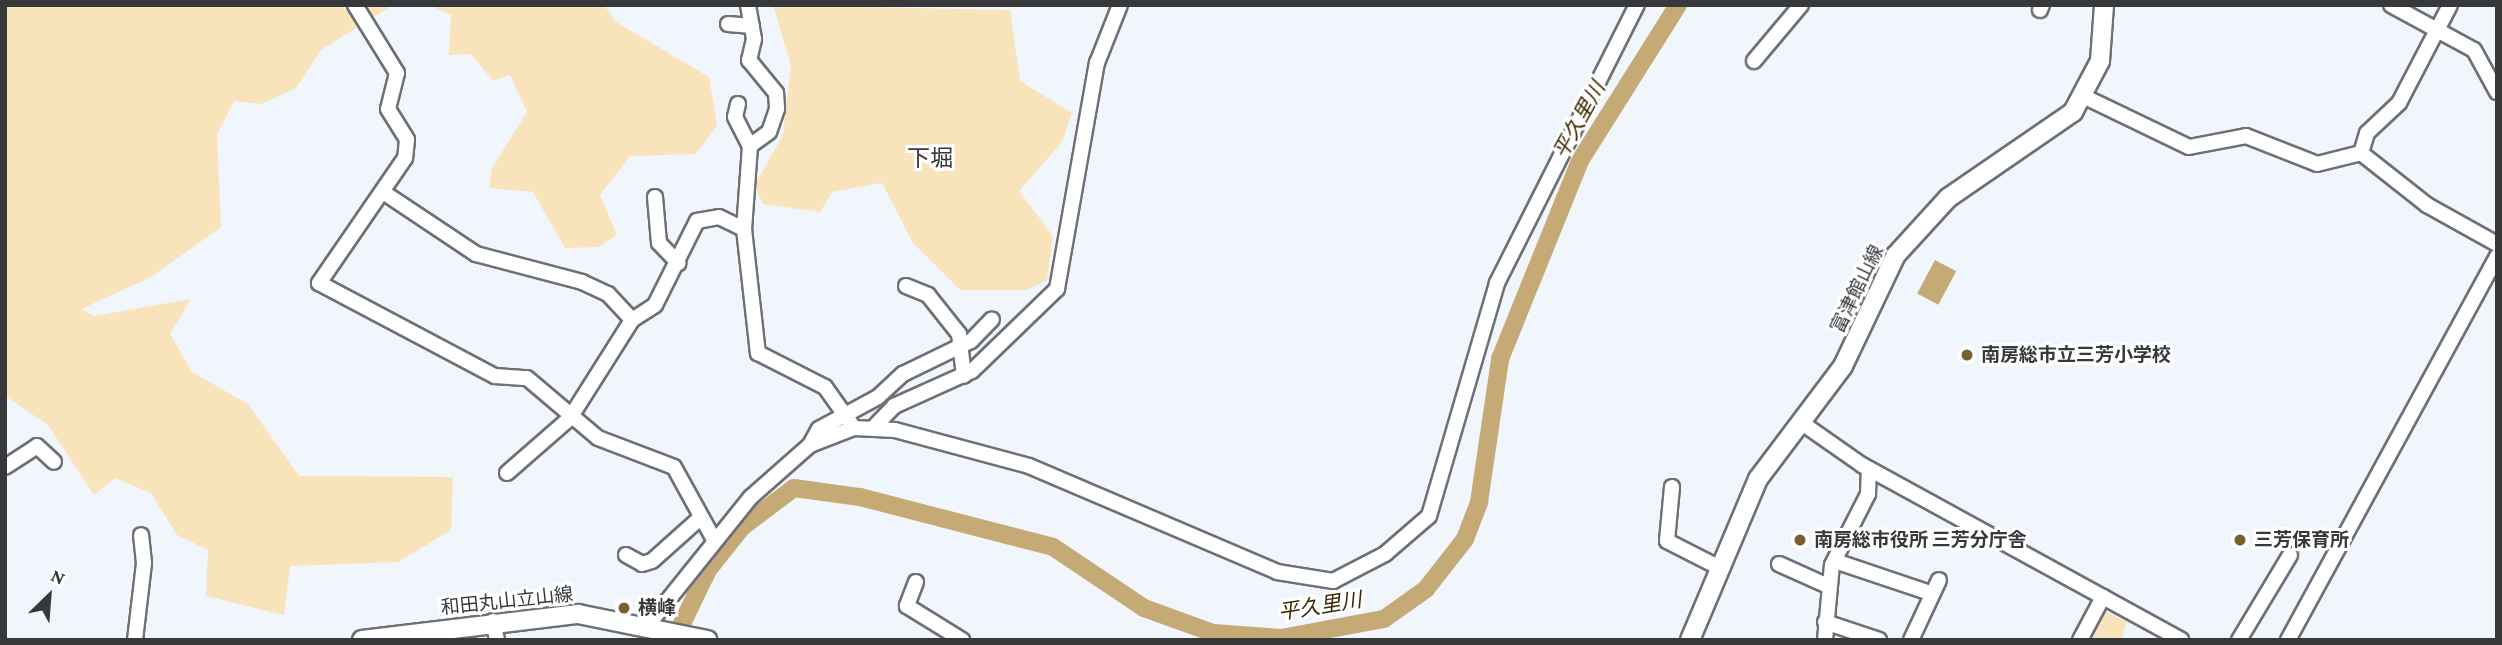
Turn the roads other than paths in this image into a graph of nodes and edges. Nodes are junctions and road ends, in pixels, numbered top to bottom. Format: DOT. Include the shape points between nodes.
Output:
graph roads {
  1 [pos="355,5"];
  2 [pos="748,5"];
  3 [pos="1120,5"];
  4 [pos="1637,5"];
  5 [pos="1801,5"];
  6 [pos="2104,5"];
  7 [pos="2391,5"];
  8 [pos="2450,5"];
  9 [pos="728,24"];
  10 [pos="752,26"];
  11 [pos="2439,30"];
  12 [pos="1754,61"];
  13 [pos="2497,92"];
  14 [pos="2085,97"];
  15 [pos="738,104"];
  16 [pos="750,146"];
  17 [pos="2361,153"];
  18 [pos="383,192"];
  19 [pos="655,197"];
  20 [pos="744,229"];
  21 [pos="2497,244"];
  22 [pos="2497,256"];
  23 [pos="678,263"];
  24 [pos="906,286"];
  25 [pos="992,319"];
  26 [pos="632,320"];
  27 [pos="962,343"];
  28 [pos="964,376"];
  29 [pos="848,414"];
  30 [pos="570,418"];
  31 [pos="1802,423"];
  32 [pos="874,427"];
  33 [pos="854,428"];
  34 [pos="810,445"];
  35 [pos="54,462"];
  36 [pos="5,467"];
  37 [pos="1869,469"];
  38 [pos="507,473"];
  39 [pos="1894,483"];
  40 [pos="1672,487"];
  41 [pos="1868,491"];
  42 [pos="699,519"];
  43 [pos="141,535"];
  44 [pos="713,538"];
  45 [pos="626,555"];
  46 [pos="2290,555"];
  47 [pos="1835,561"];
  48 [pos="1779,564"];
  49 [pos="1720,568"];
  50 [pos="1939,580"];
  51 [pos="916,582"];
  52 [pos="1828,586"];
  53 [pos="1930,593"];
  54 [pos="2103,597"];
  55 [pos="493,621"];
  56 [pos="1825,622"];
  57 [pos="652,626"];
  58 [pos="135,640"];
  59 [pos="362,640"];
  60 [pos="497,640"];
  61 [pos="708,640"];
  62 [pos="962,640"];
  63 [pos="1690,640"];
  64 [pos="1825,640"];
  65 [pos="1879,640"];
  66 [pos="1911,640"];
  67 [pos="2080,640"];
  68 [pos="2181,640"];
  69 [pos="2239,640"];
  70 [pos="2288,640"];
  1 -- 18 [label="street" via="397,73 388,109 406,149"];
  2 -- 10 [label="street"];
  3 -- 28 [label="street" via="1097,63 1057,289"];
  4 -- 32 [label="street" via="1497,283 1429,516 1385,554 1333,581 1277,572 1029,467 950,442"];
  5 -- 12 [label="street"];
  6 -- 14 [label="main road, 富津館山線" via="2100,61"];
  7 -- 11 [label="street"];
  8 -- 11 [label="street"];
  9 -- 10 [label="street"];
  10 -- 16 [label="street" via="749,60 776,93 777,109 769,132"];
  11 -- 13 [label="street" via="2474,50"];
  11 -- 17 [label="street" via="2399,103 2367,133"];
  14 -- 17 [label="street" via="2189,147 2246,136 2317,164"];
  14 -- 31 [label="main road, 富津館山線" via="2055,129 1948,198 1918,227 1896,255 1843,366"];
  15 -- 16 [label="street" via="735,117"];
  16 -- 20 [label="street"];
  17 -- 21 [label="street" via="2427,205"];
  18 -- 26 [label="street" via="475,254 582,282 608,294"];
  18 -- 30 [label="street" via="319,283 495,376 527,378"];
  19 -- 23 [label="street" via="659,243"];
  20 -- 23 [label="street" via="709,215 697,221"];
  20 -- 29 [label="street" via="758,353 825,387"];
  22 -- 70 [label="street"];
  23 -- 26 [label="street" via="655,305"];
  24 -- 27 [label="street" via="928,295"];
  25 -- 27 [label="street"];
  26 -- 30 [label="street"];
  27 -- 28 [label="street"];
  27 -- 29 [label="street" via="903,374"];
  28 -- 32 [label="street" via="894,406"];
  29 -- 33 [label="street"];
  29 -- 34 [label="street" via="816,432"];
  30 -- 38 [label="street"];
  30 -- 42 [label="street" via="627,452 674,467"];
  31 -- 37 [label="street"];
  31 -- 49 [label="main road, 富津館山線" via="1758,479"];
  32 -- 33 [label="street"];
  33 -- 34 [label="street"];
  34 -- 44 [label="street"];
  35 -- 36 [label="street" via="37,446"];
  37 -- 39 [label="street"];
  37 -- 41 [label="street"];
  39 -- 41 [label="street"];
  39 -- 54 [label="street"];
  40 -- 49 [label="street" via="1667,541"];
  41 -- 47 [label="street"];
  42 -- 44 [label="street"];
  42 -- 45 [label="street" via="652,561 642,564"];
  43 -- 58 [label="street" via="144,564"];
  44 -- 57 [label="street"];
  46 -- 69 [label="street"];
  47 -- 52 [label="street"];
  47 -- 53 [label="street"];
  48 -- 52 [label="street"];
  49 -- 63 [label="main road, 富津館山線"];
  50 -- 53 [label="street"];
  51 -- 62 [label="street" via="907,606"];
  52 -- 56 [label="street"];
  53 -- 66 [label="street"];
  54 -- 67 [label="street"];
  54 -- 68 [label="street"];
  55 -- 57 [label="main road, 和田丸山立山線" via="578,614"];
  55 -- 59 [label="main road, 和田丸山立山線"];
  55 -- 60 [label="street"];
  56 -- 64 [label="street"];
  56 -- 65 [label="street"];
  57 -- 61 [label="main road, 和田丸山立山線"];
}
